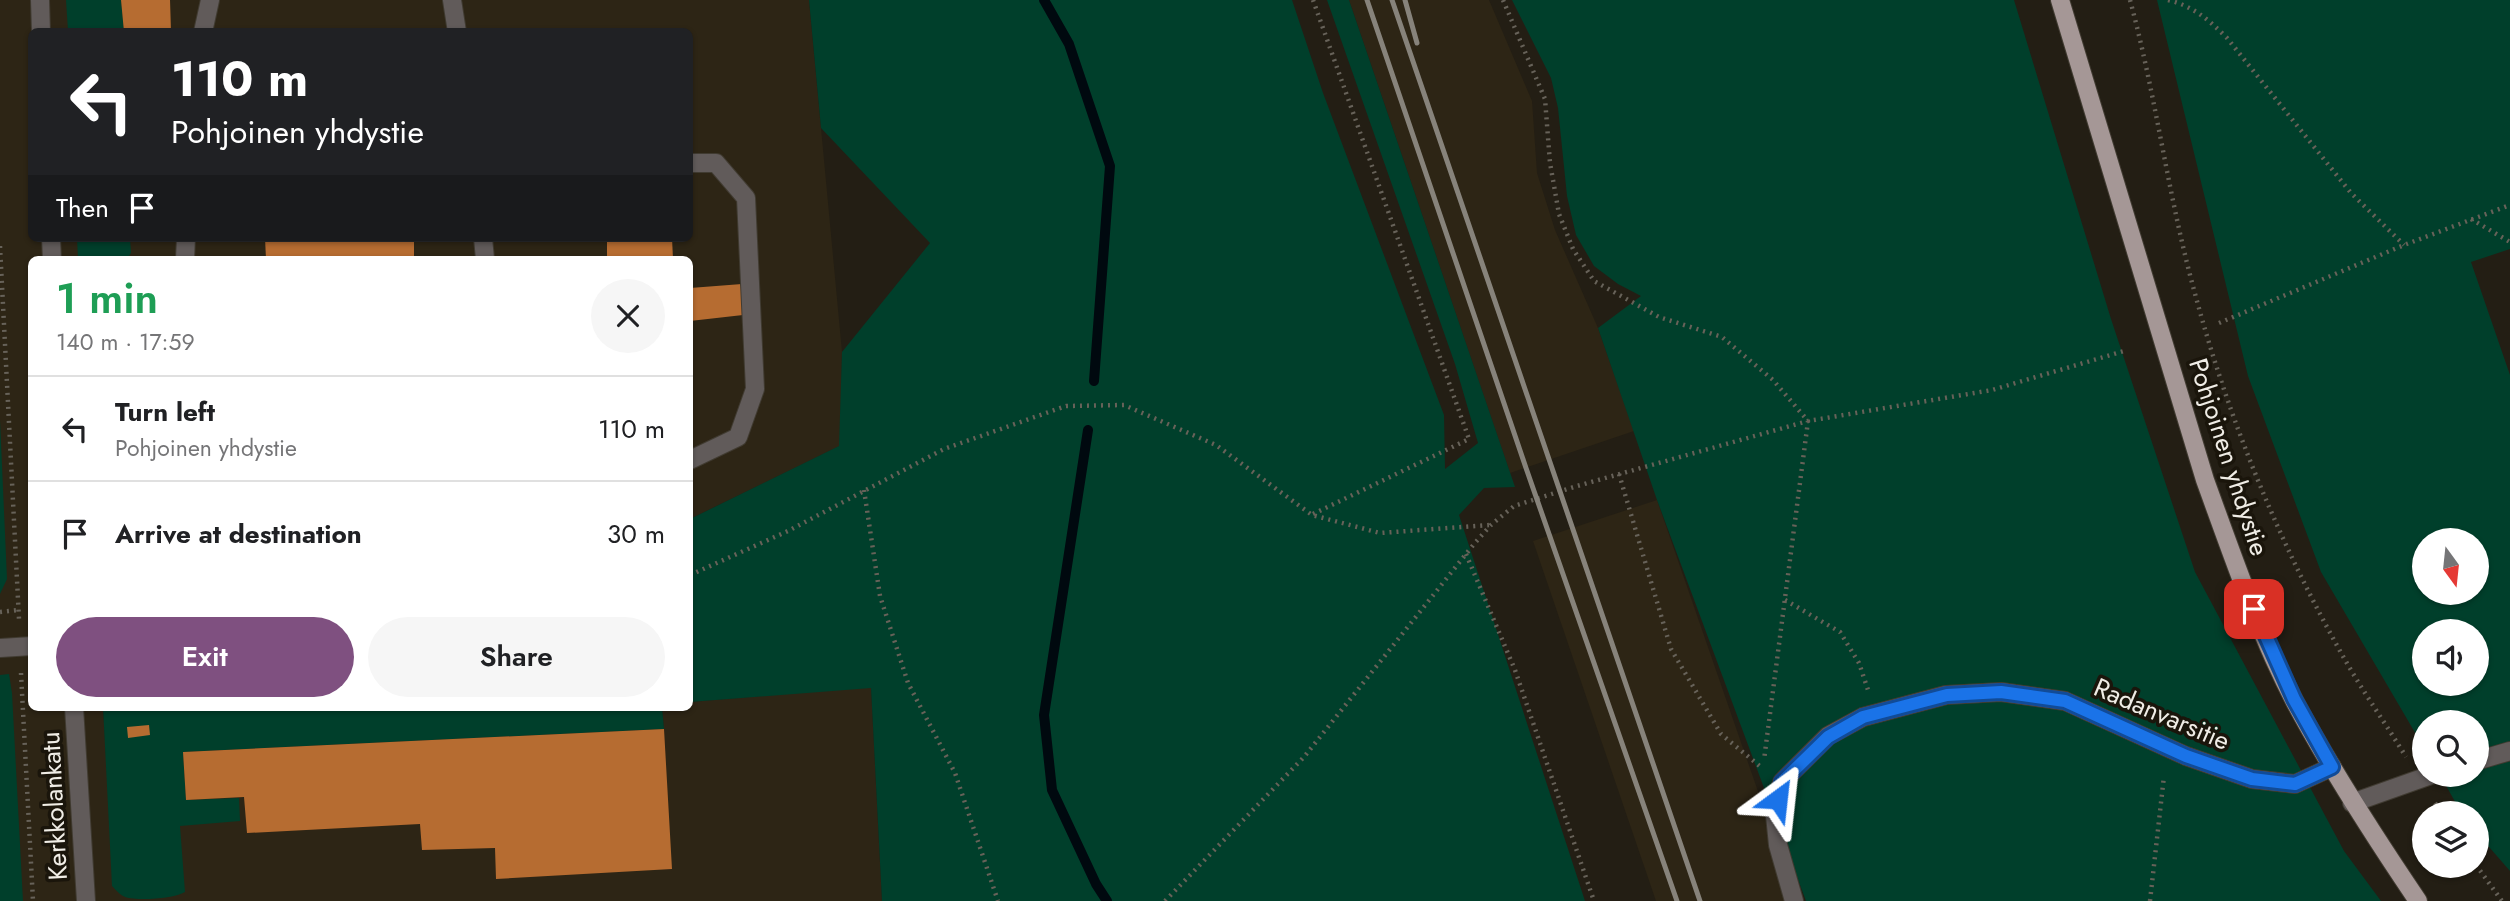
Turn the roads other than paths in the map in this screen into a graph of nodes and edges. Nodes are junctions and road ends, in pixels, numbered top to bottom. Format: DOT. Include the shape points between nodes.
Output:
graph roads {
  1 [pos="40,0"];
  2 [pos="210,0"];
  3 [pos="452,0"];
  4 [pos="2060,0"];
  5 [pos="41,28"];
  6 [pos="204,28"];
  7 [pos="456,28"];
  8 [pos="693,163"];
  9 [pos="693,459"];
  10 [pos="26,647"];
  11 [pos="0,648"];
  12 [pos="75,711"];
  13 [pos="2510,751"];
  14 [pos="2489,757"];
  15 [pos="2332,767"];
  16 [pos="2412,782"];
  17 [pos="2352,803"];
  18 [pos="86,901"];
  19 [pos="1794,901"];
  20 [pos="2418,901"];
  1 -- 5 [label="street"];
  2 -- 6 [label="street"];
  3 -- 7 [label="street"];
  4 -- 15 [label="main road, Pohjoinen yhdystie" via="2205,480 2294,699"];
  8 -- 9 [label="street" via="716,163 746,198 755,389 738,437"];
  10 -- 11 [label="street"];
  12 -- 18 [label="street, Kerkkolankatu"];
  13 -- 14 [label="street"];
  15 -- 17 [label="main road, Pohjoinen yhdystie"];
  15 -- 19 [label="street, Radanvarsitie" via="2295,784 2252,779 2065,701 2001,692 1947,695 1863,717 1828,737 1782,782 1775,815 1777,845"];
  16 -- 17 [label="street"];
  17 -- 20 [label="main road, Pohjoinen yhdystie"];
}
